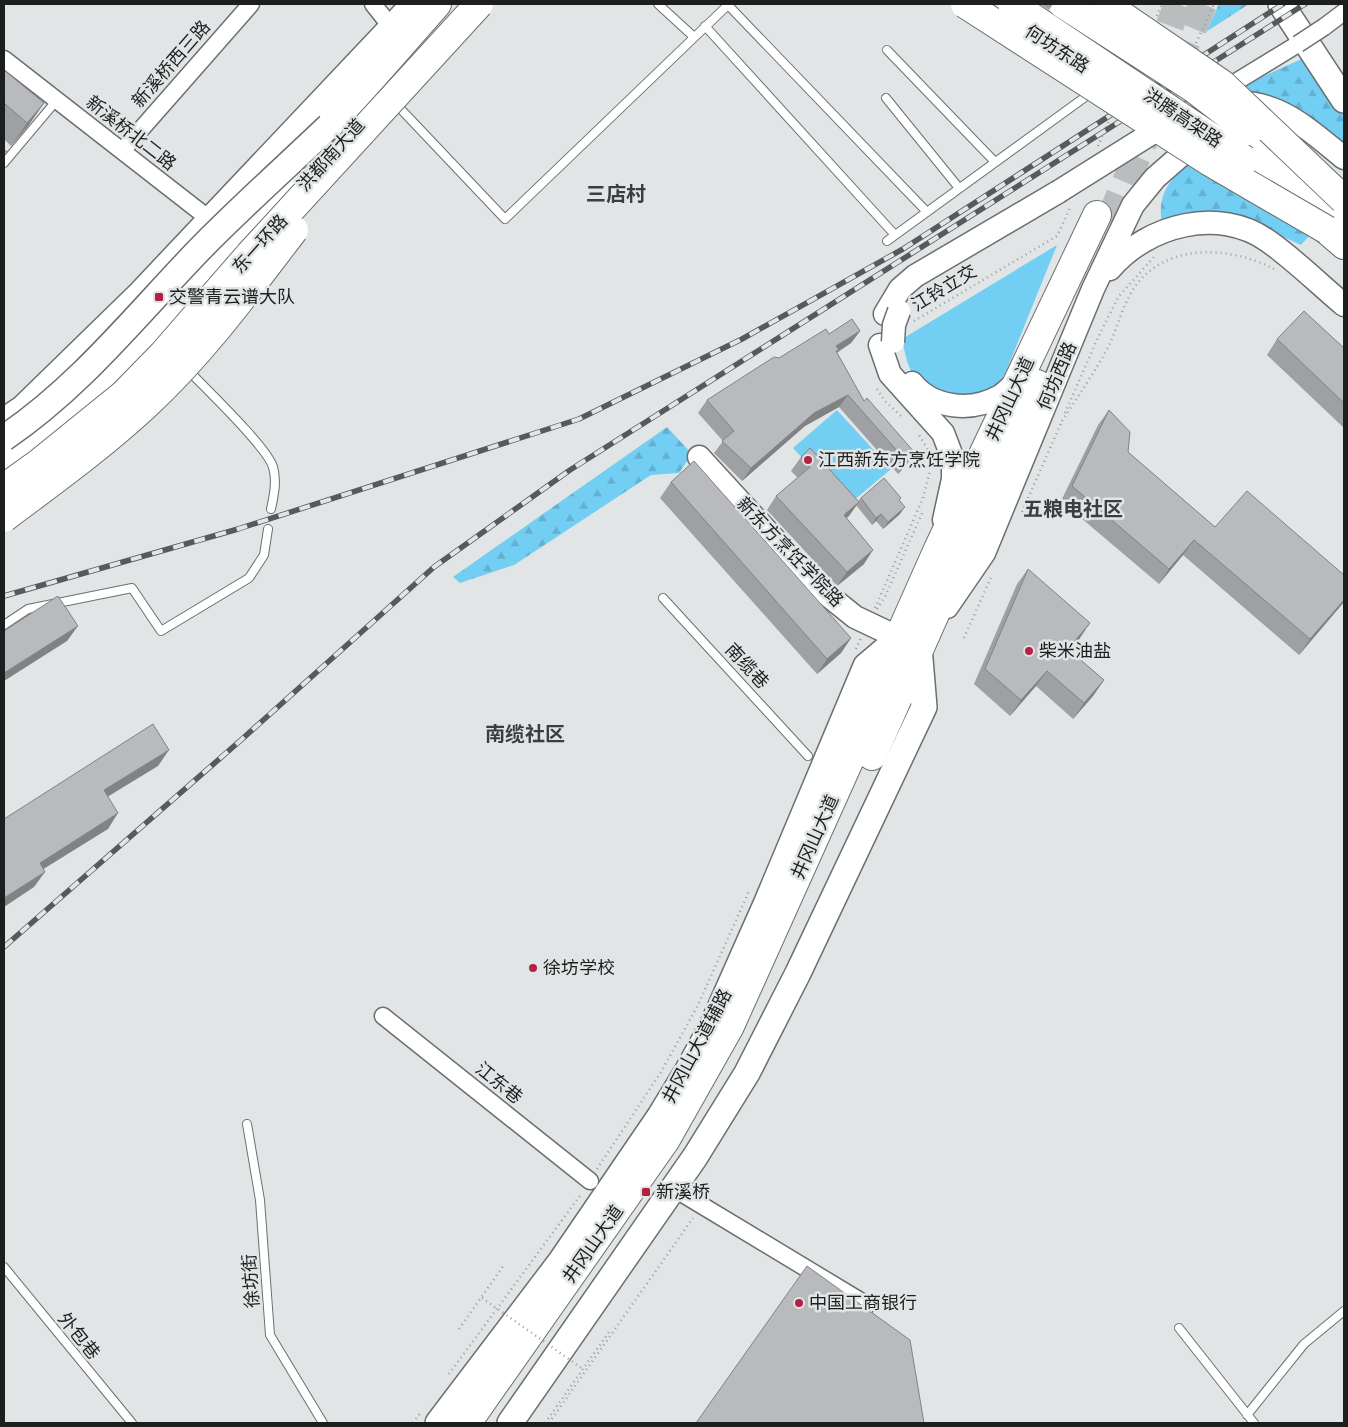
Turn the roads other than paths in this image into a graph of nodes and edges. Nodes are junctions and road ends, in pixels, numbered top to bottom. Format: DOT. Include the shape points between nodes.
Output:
graph roads {
  1 [pos="251,4"];
  2 [pos="373,4"];
  3 [pos="414,4"];
  4 [pos="436,4"];
  5 [pos="466,4"];
  6 [pos="479,4"];
  7 [pos="658,4"];
  8 [pos="728,4"];
  9 [pos="965,4"];
  10 [pos="988,4"];
  11 [pos="1012,4"];
  12 [pos="1023,4"];
  13 [pos="1063,4"];
  14 [pos="1281,4"];
  15 [pos="1106,6"];
  16 [pos="1344,14"];
  17 [pos="705,26"];
  18 [pos="392,28"];
  19 [pos="694,37"];
  20 [pos="887,50"];
  21 [pos="4,59"];
  22 [pos="1113,76"];
  23 [pos="886,98"];
  24 [pos="57,100"];
  25 [pos="1344,100"];
  26 [pos="385,101"];
  27 [pos="1244,102"];
  28 [pos="329,126"];
  29 [pos="1222,130"];
  30 [pos="1167,132"];
  31 [pos="122,151"];
  32 [pos="1344,158"];
  33 [pos="995,162"];
  34 [pos="4,163"];
  35 [pos="960,188"];
  36 [pos="1344,189"];
  37 [pos="1344,200"];
  38 [pos="1344,209"];
  39 [pos="927,212"];
  40 [pos="210,220"];
  41 [pos="1338,231"];
  42 [pos="895,235"];
  43 [pos="234,239"];
  44 [pos="886,241"];
  45 [pos="1093,289"];
  46 [pos="1344,305"];
  47 [pos="887,344"];
  48 [pos="171,359"];
  49 [pos="1019,380"];
  50 [pos="4,420"];
  51 [pos="4,438"];
  52 [pos="699,457"];
  53 [pos="4,460"];
  54 [pos="4,488"];
  55 [pos="4,493"];
  56 [pos="272,509"];
  57 [pos="4,518"];
  58 [pos="268,529"];
  59 [pos="938,549"];
  60 [pos="663,598"];
  61 [pos="4,625"];
  62 [pos="909,643"];
  63 [pos="808,756"];
  64 [pos="383,1016"];
  65 [pos="247,1124"];
  66 [pos="590,1181"];
  67 [pos="673,1188"];
  68 [pos="4,1267"];
  69 [pos="867,1305"];
  70 [pos="1344,1311"];
  71 [pos="1179,1328"];
  72 [pos="431,1415"];
  73 [pos="1247,1415"];
  74 [pos="132,1423"];
  75 [pos="323,1423"];
  76 [pos="467,1423"];
  77 [pos="481,1423"];
  78 [pos="510,1423"];
  79 [pos="1254,1423"];
  1 -- 31 [label="street, 新溪桥西三路"];
  2 -- 18 [label="street"];
  3 -- 18 [label="main road"];
  4 -- 28 [label="highway, 东一环路"];
  5 -- 26 [label="main road, 洪都南大道"];
  6 -- 26 [label="highway, 东一环路, bridge"];
  7 -- 19 [label="lane"];
  8 -- 17 [label="lane"];
  8 -- 39 [label="lane"];
  9 -- 41 [label="highway, bridge" via="1210,162"];
  10 -- 22 [label="street, 何坊东路"];
  11 -- 41 [label="highway, 洪腾高架路, bridge" via="1245,160"];
  12 -- 22 [label="main road, 何坊东路"];
  13 -- 38 [label="highway, 洪腾高架路, bridge" via="1193,88"];
  14 -- 25 [label="main road"];
  15 -- 22 [label="street" via="1136,40"];
  15 -- 37 [label="highway, bridge" via="1222,84"];
  16 -- 30 [label="street, bridge"];
  17 -- 19 [label="lane"];
  17 -- 42 [label="lane"];
  18 -- 40 [label="main road"];
  19 -- 26 [label="lane" via="505,219"];
  20 -- 33 [label="lane"];
  21 -- 24 [label="street, 新溪桥北二路"];
  22 -- 33 [label="lane"];
  23 -- 35 [label="lane"];
  24 -- 31 [label="street, 新溪桥北二路"];
  24 -- 34 [label="lane"];
  26 -- 48 [label="highway, 东一环路, bridge" via="250,254"];
  26 -- 55 [label="main road, 洪都南大道" via="53,459"];
  26 -- 57 [label="highway, bridge" via="222,324 148,403 89,454"];
  27 -- 30 [label="main road" via="1207,106"];
  27 -- 32 [label="main road" via="1274,108 1298,121"];
  27 -- 36 [label="main road" via="1292,131"];
  28 -- 43 [label="highway, 东一环路, bridge"];
  28 -- 51 [label="main road, bridge" via="200,249 113,344 29,421"];
  29 -- 30 [label="main road, 何坊西路"];
  29 -- 41 [label="main road, 何坊西路" via="1250,141 1289,166"];
  29 -- 45 [label="main road, 何坊西路" via="1179,157 1155,178 1133,205"];
  30 -- 47 [label="main road, 何坊西路, bridge" via="918,289 898,316"];
  31 -- 40 [label="street, 新溪桥北二路"];
  33 -- 35 [label="lane"];
  35 -- 39 [label="lane"];
  39 -- 42 [label="lane"];
  40 -- 43 [label="street, 新溪桥北二路"];
  40 -- 50 [label="main road" via="139,295 23,408"];
  42 -- 44 [label="lane"];
  43 -- 53 [label="highway, 东一环路" via="104,380"];
  45 -- 46 [label="main road" via="1123,253 1149,237 1176,226 1206,222 1240,227 1267,240"];
  45 -- 62 [label="main road, 何坊西路" via="984,553"];
  47 -- 49 [label="main road, 何坊西路" via="914,386 930,398 952,406 979,404 1001,395"];
  47 -- 59 [label="main road, 何坊西路" via="890,374 943,433 953,459 953,479"];
  48 -- 54 [label="highway, 东一环路, bridge"];
  48 -- 56 [label="lane" via="186,369 261,448 273,466"];
  49 -- 59 [label="highway, 井冈山大道"];
  49 -- 62 [label="highway, 井冈山大道" via="1102,218"];
  52 -- 62 [label="main road, 新东方烹饪学院路" via="819,588 855,617"];
  58 -- 61 [label="lane" via="264,555 249,578 161,631 132,588 28,609"];
  59 -- 62 [label="highway, 井冈山大道"];
  60 -- 63 [label="lane, 南缆巷"];
  62 -- 67 [label="main road" via="924,707 748,1073"];
  62 -- 72 [label="main road, 井冈山大道辅路" via="866,666 712,1026 660,1116 561,1261"];
  62 -- 76 [label="highway, 井冈山大道" via="877,699 730,1026 665,1141"];
  62 -- 77 [label="highway, 井冈山大道" via="893,711 739,1041 676,1150"];
  64 -- 66 [label="street, 江东巷"];
  65 -- 75 [label="lane, 徐坊街" via="260,1200 270,1335"];
  67 -- 69 [label="street"];
  67 -- 78 [label="main road"];
  68 -- 74 [label="lane, 外包巷"];
  70 -- 73 [label="lane" via="1304,1344"];
  71 -- 73 [label="lane"];
  73 -- 79 [label="lane"];
}
